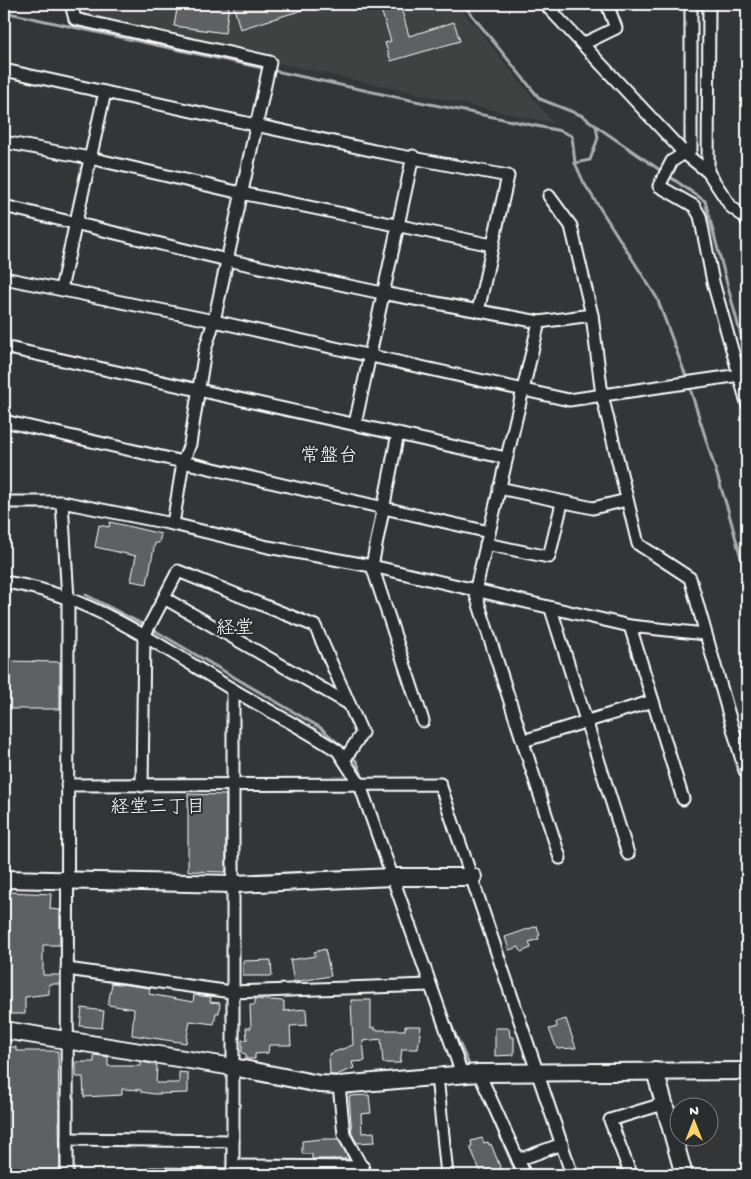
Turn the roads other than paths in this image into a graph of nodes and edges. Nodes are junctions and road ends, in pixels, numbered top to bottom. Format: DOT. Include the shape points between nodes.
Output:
graph roads {
  1 [pos="71,4"];
  2 [pos="545,4"];
  3 [pos="607,4"];
  4 [pos="691,4"];
  5 [pos="709,4"];
  6 [pos="583,44"];
  7 [pos="4,70"];
  8 [pos="105,92"];
  9 [pos="256,123"];
  10 [pos="4,142"];
  11 [pos="684,153"];
  12 [pos="413,156"];
  13 [pos="90,158"];
  14 [pos="708,172"];
  15 [pos="241,193"];
  16 [pos="549,196"];
  17 [pos="4,206"];
  18 [pos="747,221"];
  19 [pos="76,223"];
  20 [pos="397,224"];
  21 [pos="492,245"];
  22 [pos="227,260"];
  23 [pos="4,278"];
  24 [pos="61,289"];
  25 [pos="382,293"];
  26 [pos="478,311"];
  27 [pos="592,315"];
  28 [pos="214,322"];
  29 [pos="539,322"];
  30 [pos="4,347"];
  31 [pos="369,356"];
  32 [pos="740,375"];
  33 [pos="523,389"];
  34 [pos="199,390"];
  35 [pos="602,395"];
  36 [pos="747,403"];
  37 [pos="4,422"];
  38 [pos="355,424"];
  39 [pos="398,433"];
  40 [pos="506,458"];
  41 [pos="183,462"];
  42 [pos="499,488"];
  43 [pos="627,500"];
  44 [pos="4,502"];
  45 [pos="62,502"];
  46 [pos="562,503"];
  47 [pos="385,507"];
  48 [pos="173,524"];
  49 [pos="489,532"];
  50 [pos="486,544"];
  51 [pos="372,566"];
  52 [pos="4,582"];
  53 [pos="475,592"];
  54 [pos="164,598"];
  55 [pos="68,599"];
  56 [pos="551,609"];
  57 [pos="630,626"];
  58 [pos="705,634"];
  59 [pos="144,636"];
  60 [pos="233,690"];
  61 [pos="653,701"];
  62 [pos="349,704"];
  63 [pos="423,721"];
  64 [pos="586,721"];
  65 [pos="523,741"];
  66 [pos="345,759"];
  67 [pos="745,771"];
  68 [pos="360,784"];
  69 [pos="67,785"];
  70 [pos="232,785"];
  71 [pos="142,786"];
  72 [pos="683,800"];
  73 [pos="628,854"];
  74 [pos="560,858"];
  75 [pos="393,877"];
  76 [pos="473,877"];
  77 [pos="4,879"];
  78 [pos="66,881"];
  79 [pos="234,884"];
  80 [pos="67,969"];
  81 [pos="429,985"];
  82 [pos="232,992"];
  83 [pos="4,1030"];
  84 [pos="67,1039"];
  85 [pos="233,1067"];
  86 [pos="747,1071"];
  87 [pos="538,1072"];
  88 [pos="655,1072"];
  89 [pos="470,1073"];
  90 [pos="437,1076"];
  91 [pos="339,1085"];
  92 [pos="663,1104"];
  93 [pos="68,1139"];
  94 [pos="233,1141"];
  95 [pos="562,1144"];
  96 [pos="518,1160"];
  97 [pos="151,1171"];
  98 [pos="233,1171"];
  99 [pos="365,1171"];
  100 [pos="571,1172"];
  101 [pos="67,1175"];
  102 [pos="447,1175"];
  103 [pos="525,1175"];
  104 [pos="631,1175"];
  105 [pos="684,1175"];
  1 -- 9 [label="street" via="75,19 270,62"];
  2 -- 6 [label="street"];
  3 -- 6 [label="street" via="616,28"];
  4 -- 11 [label="street" via="691,149"];
  5 -- 14 [label="street"];
  6 -- 11 [label="street"];
  7 -- 8 [label="street"];
  8 -- 9 [label="street" via="179,110"];
  8 -- 13 [label="street"];
  9 -- 12 [label="street" via="376,151"];
  9 -- 15 [label="street"];
  10 -- 13 [label="street"];
  11 -- 14 [label="street"];
  11 -- 32 [label="street" via="672,161 659,186 694,206 700,216 713,282"];
  12 -- 20 [label="street"];
  12 -- 21 [label="street" via="508,176"];
  13 -- 15 [label="street"];
  13 -- 19 [label="street"];
  14 -- 18 [label="street" via="731,207"];
  15 -- 20 [label="street"];
  15 -- 22 [label="street"];
  16 -- 27 [label="street" via="571,226"];
  17 -- 19 [label="street"];
  19 -- 22 [label="street"];
  19 -- 24 [label="street"];
  20 -- 21 [label="street"];
  20 -- 25 [label="street"];
  21 -- 26 [label="street"];
  22 -- 25 [label="street"];
  22 -- 28 [label="street"];
  23 -- 24 [label="street"];
  24 -- 28 [label="street"];
  25 -- 26 [label="street"];
  25 -- 31 [label="street"];
  26 -- 29 [label="street"];
  27 -- 29 [label="street"];
  27 -- 35 [label="street"];
  28 -- 31 [label="street"];
  28 -- 34 [label="street" via="205,350"];
  29 -- 33 [label="street"];
  30 -- 34 [label="street"];
  31 -- 33 [label="street"];
  31 -- 38 [label="street"];
  32 -- 35 [label="street"];
  32 -- 36 [label="street"];
  33 -- 35 [label="street" via="569,400"];
  33 -- 40 [label="street"];
  34 -- 38 [label="street"];
  34 -- 41 [label="street" via="190,444"];
  35 -- 43 [label="street"];
  37 -- 41 [label="street"];
  38 -- 39 [label="street"];
  39 -- 40 [label="street"];
  39 -- 47 [label="street"];
  40 -- 42 [label="street"];
  41 -- 47 [label="street"];
  41 -- 48 [label="street"];
  42 -- 46 [label="street"];
  42 -- 49 [label="street"];
  43 -- 46 [label="street" via="593,508"];
  43 -- 58 [label="street" via="638,544 690,578"];
  44 -- 45 [label="street"];
  45 -- 48 [label="street"];
  45 -- 55 [label="street"];
  46 -- 50 [label="street" via="549,557"];
  47 -- 49 [label="street"];
  47 -- 51 [label="street"];
  48 -- 51 [label="street" via="268,547"];
  49 -- 50 [label="street"];
  50 -- 53 [label="street"];
  51 -- 53 [label="street"];
  51 -- 63 [label="street"];
  52 -- 55 [label="street" via="29,586"];
  53 -- 56 [label="street"];
  53 -- 65 [label="street"];
  54 -- 59 [label="street"];
  54 -- 62 [label="street"];
  54 -- 62 [label="street" via="178,571 315,626"];
  55 -- 59 [label="street"];
  55 -- 69 [label="street"];
  56 -- 57 [label="street"];
  56 -- 64 [label="street"];
  57 -- 58 [label="street"];
  57 -- 61 [label="street"];
  58 -- 67 [label="street"];
  59 -- 60 [label="street"];
  59 -- 71 [label="street"];
  60 -- 66 [label="street" via="319,739"];
  60 -- 70 [label="street"];
  61 -- 64 [label="street"];
  61 -- 72 [label="street"];
  62 -- 66 [label="street" via="362,734"];
  64 -- 65 [label="street"];
  64 -- 73 [label="street"];
  65 -- 74 [label="street"];
  66 -- 68 [label="street"];
  68 -- 70 [label="street"];
  68 -- 75 [label="street"];
  68 -- 76 [label="street" via="440,784"];
  69 -- 71 [label="street"];
  69 -- 78 [label="street"];
  70 -- 71 [label="street"];
  70 -- 79 [label="street"];
  75 -- 76 [label="street"];
  75 -- 79 [label="street"];
  75 -- 81 [label="street"];
  76 -- 87 [label="street"];
  77 -- 78 [label="street"];
  78 -- 79 [label="street"];
  78 -- 80 [label="street"];
  79 -- 82 [label="street"];
  80 -- 82 [label="street"];
  80 -- 84 [label="street"];
  81 -- 82 [label="street"];
  81 -- 89 [label="street"];
  82 -- 85 [label="street"];
  83 -- 84 [label="street"];
  84 -- 85 [label="street"];
  84 -- 93 [label="street"];
  85 -- 91 [label="street"];
  85 -- 94 [label="street"];
  86 -- 88 [label="street"];
  87 -- 88 [label="street"];
  87 -- 89 [label="street"];
  87 -- 95 [label="street"];
  88 -- 92 [label="street"];
  89 -- 90 [label="street"];
  89 -- 96 [label="street"];
  90 -- 91 [label="street"];
  90 -- 102 [label="street"];
  91 -- 99 [label="street" via="344,1135"];
  92 -- 104 [label="street" via="610,1120"];
  92 -- 105 [label="street"];
  93 -- 94 [label="street"];
  93 -- 101 [label="street"];
  94 -- 98 [label="street"];
  95 -- 96 [label="street"];
  95 -- 100 [label="street"];
  96 -- 103 [label="street"];
  97 -- 98 [label="lane"];
  98 -- 99 [label="street"];
}
